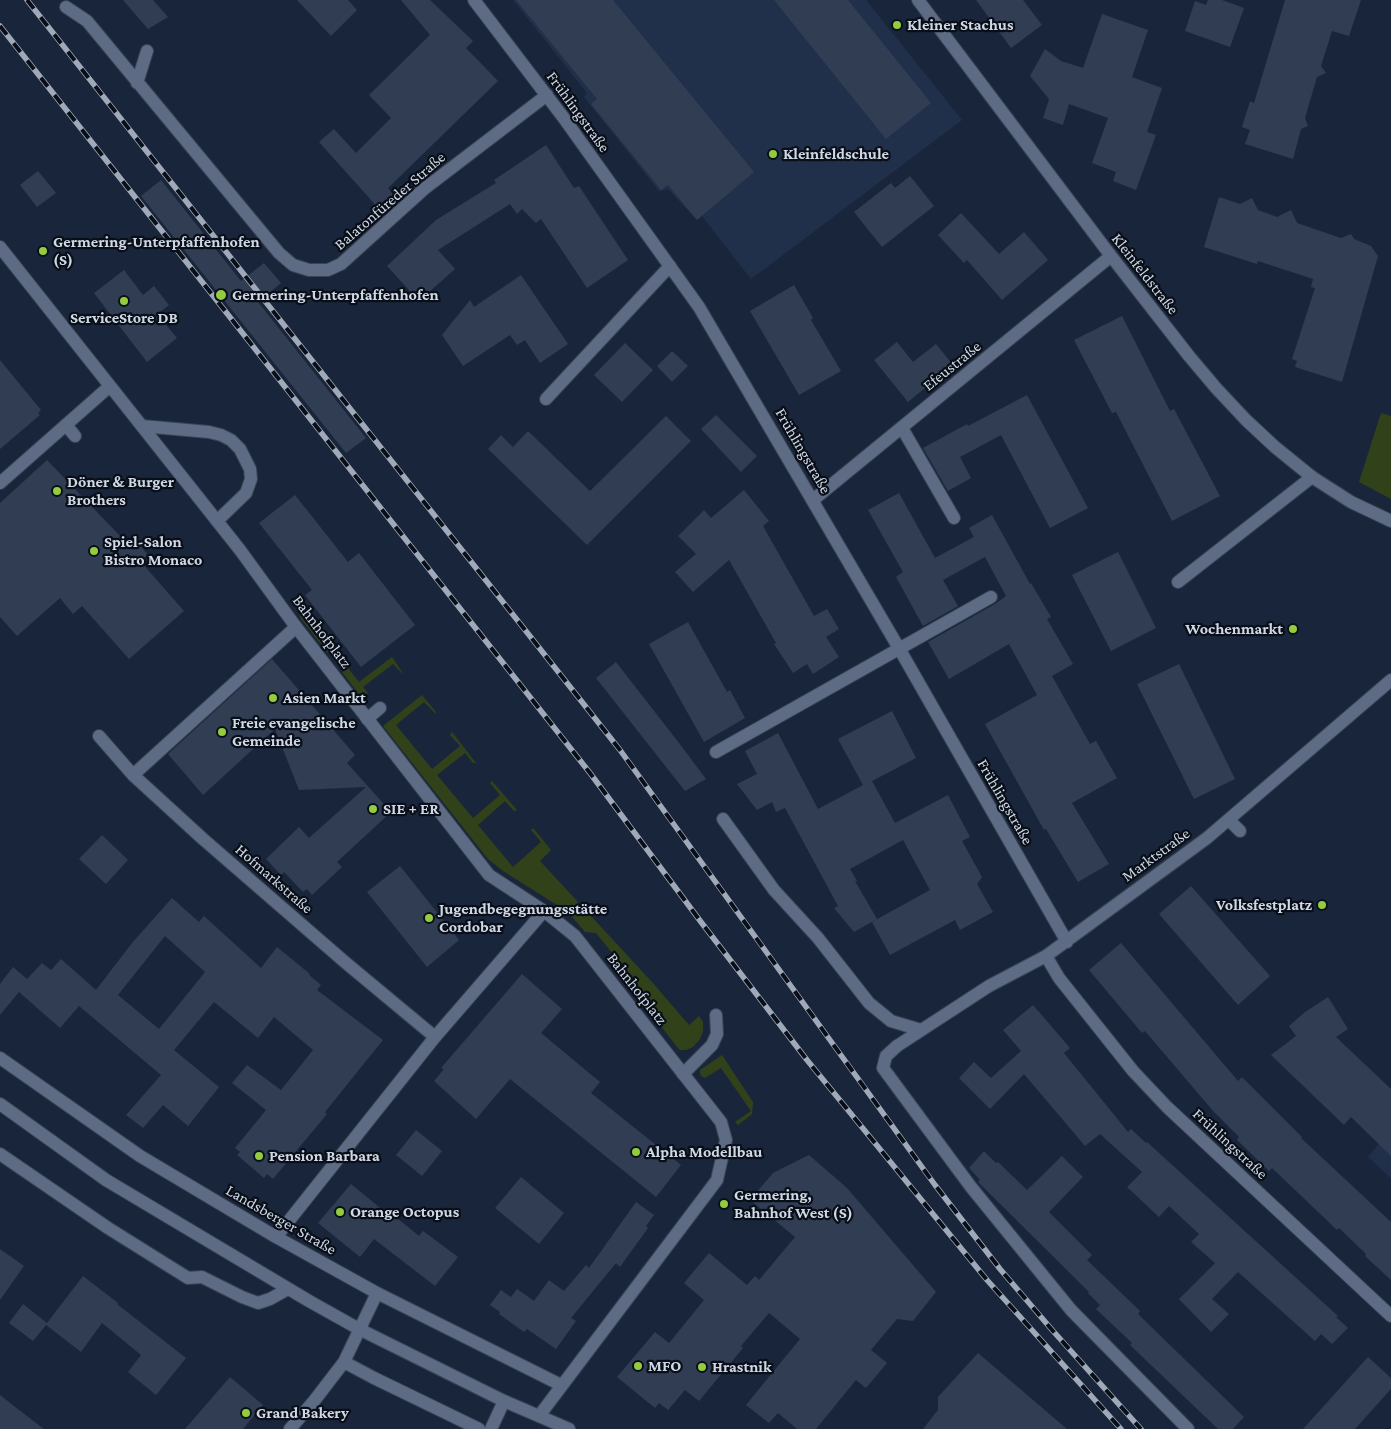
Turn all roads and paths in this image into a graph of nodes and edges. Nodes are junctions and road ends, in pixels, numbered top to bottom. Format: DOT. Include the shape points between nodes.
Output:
graph roads {
  1 [pos="474,0"];
  2 [pos="918,0"];
  3 [pos="66,7"];
  4 [pos="146,51"];
  5 [pos="137,83"];
  6 [pos="547,95"];
  7 [pos="0,247"];
  8 [pos="1111,256"];
  9 [pos="670,266"];
  10 [pos="110,386"];
  11 [pos="546,399"];
  12 [pos="66,425"];
  13 [pos="142,426"];
  14 [pos="902,428"];
  15 [pos="75,436"];
  16 [pos="1312,477"];
  17 [pos="0,483"];
  18 [pos="813,500"];
  19 [pos="954,518"];
  20 [pos="217,521"];
  21 [pos="1391,521"];
  22 [pos="1178,582"];
  23 [pos="991,597"];
  24 [pos="296,626"];
  25 [pos="900,650"];
  26 [pos="1391,680"];
  27 [pos="380,708"];
  28 [pos="367,719"];
  29 [pos="99,736"];
  30 [pos="716,752"];
  31 [pos="133,775"];
  32 [pos="723,819"];
  33 [pos="1229,820"];
  34 [pos="1240,831"];
  35 [pos="544,911"];
  36 [pos="1067,942"];
  37 [pos="1046,956"];
  38 [pos="716,1015"];
  39 [pos="921,1030"];
  40 [pos="435,1037"];
  41 [pos="0,1058"];
  42 [pos="683,1074"];
  43 [pos="0,1104"];
  44 [pos="0,1154"];
  45 [pos="276,1237"];
  46 [pos="288,1289"];
  47 [pos="377,1293"];
  48 [pos="1391,1316"];
  49 [pos="358,1329"];
  50 [pos="344,1362"];
  51 [pos="561,1385"];
  52 [pos="504,1401"];
  53 [pos="538,1416"];
  54 [pos="290,1429"];
  55 [pos="479,1429"];
  56 [pos="491,1429"];
  57 [pos="569,1429"];
  58 [pos="1188,1429"];
  1 -- 6 [label="street, Frühlingstraße"];
  2 -- 8 [label="street, Kleinfeldstraße"];
  3 -- 5 [label="street, Balatonfüreder Straße" via="87,21"];
  4 -- 5 [label="street"];
  5 -- 6 [label="street, Balatonfüreder Straße" via="279,253 293,265 309,270 328,270 341,264 424,189"];
  6 -- 9 [label="street, Frühlingstraße"];
  7 -- 10 [label="street, Bahnhofplatz"];
  8 -- 14 [label="street, Efeustraße"];
  8 -- 16 [label="street, Kleinfeldstraße" via="1216,388 1275,447"];
  9 -- 11 [label="street"];
  9 -- 18 [label="street, Frühlingstraße" via="703,315"];
  10 -- 12 [label="street"];
  10 -- 13 [label="street, Bahnhofplatz"];
  12 -- 15 [label="street"];
  12 -- 17 [label="street"];
  13 -- 20 [label="street, Bahnhofplatz"];
  13 -- 20 [label="street" via="209,432 231,440 240,449 250,469 251,479 246,493"];
  14 -- 18 [label="street, Efeustraße"];
  14 -- 19 [label="street"];
  16 -- 21 [label="street, Kleinfeldstraße" via="1351,502"];
  16 -- 22 [label="street"];
  18 -- 25 [label="street, Frühlingstraße"];
  20 -- 24 [label="street, Bahnhofplatz"];
  23 -- 25 [label="street"];
  24 -- 28 [label="street, Bahnhofplatz"];
  24 -- 31 [label="street"];
  25 -- 30 [label="street"];
  25 -- 36 [label="street, Frühlingstraße"];
  26 -- 33 [label="street, Marktstraße"];
  27 -- 28 [label="street"];
  28 -- 35 [label="street, Bahnhofplatz" via="489,876"];
  29 -- 31 [label="street, Hofmarkstraße"];
  31 -- 40 [label="street, Hofmarkstraße"];
  32 -- 39 [label="street" via="774,890 818,938 869,1003 891,1021"];
  33 -- 34 [label="street"];
  33 -- 36 [label="street, Marktstraße"];
  35 -- 40 [label="street"];
  35 -- 42 [label="street, Bahnhofplatz" via="575,936"];
  36 -- 37 [label="street, Marktstraße"];
  37 -- 39 [label="street, Marktstraße" via="989,986"];
  37 -- 48 [label="street, Frühlingstraße" via="1059,978 1133,1071 1172,1112"];
  38 -- 42 [label="street" via="717,1034 712,1045"];
  39 -- 58 [label="street, Marktstraße" via="886,1056 883,1068 971,1187 1071,1310"];
  40 -- 45 [label="street"];
  41 -- 45 [label="street, Landsberger Straße" via="140,1156"];
  42 -- 51 [label="street, Bahnhofplatz" via="721,1122 726,1140 717,1180"];
  43 -- 46 [label="street" via="106,1180"];
  44 -- 46 [label="street" via="188,1278 202,1277 258,1302"];
  45 -- 47 [label="street, Landsberger Straße"];
  46 -- 49 [label="street"];
  47 -- 49 [label="street"];
  47 -- 51 [label="street, Landsberger Straße"];
  49 -- 50 [label="street"];
  49 -- 52 [label="street"];
  50 -- 54 [label="street"];
  50 -- 55 [label="street"];
  51 -- 53 [label="street, Bahnhofplatz"];
  52 -- 53 [label="street"];
  52 -- 56 [label="street"];
  53 -- 57 [label="street"];
}
